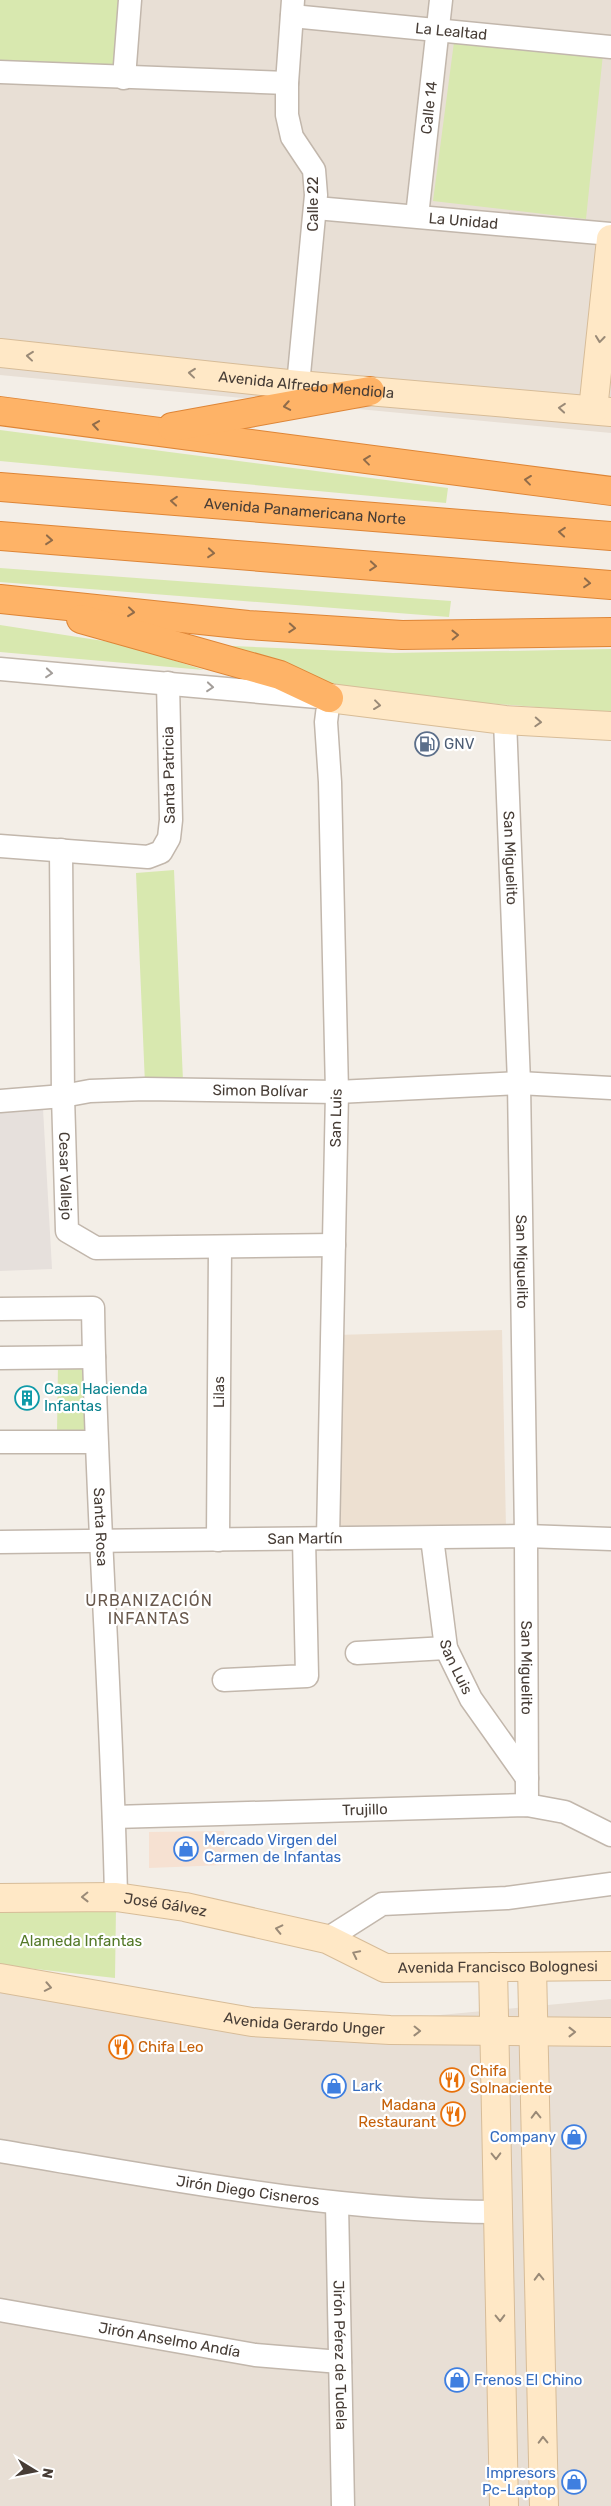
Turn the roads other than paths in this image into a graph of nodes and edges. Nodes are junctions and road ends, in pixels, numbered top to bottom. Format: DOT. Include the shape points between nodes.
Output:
graph roads {
  1 [pos="130,0"];
  2 [pos="441,0"];
  3 [pos="293,8"];
  4 [pos="438,30"];
  5 [pos="611,47"];
  6 [pos="0,72"];
  7 [pos="124,78"];
  8 [pos="287,83"];
  9 [pos="316,208"];
  10 [pos="417,216"];
  11 [pos="611,234"];
  12 [pos="611,239"];
  13 [pos="0,353"];
  14 [pos="298,385"];
  15 [pos="370,391"];
  16 [pos="602,411"];
  17 [pos="0,412"];
  18 [pos="145,432"];
  19 [pos="0,487"];
  20 [pos="611,490"];
  21 [pos="0,536"];
  22 [pos="611,536"];
  23 [pos="611,585"];
  24 [pos="0,599"];
  25 [pos="30,602"];
  26 [pos="611,632"];
  27 [pos="0,669"];
  28 [pos="168,683"];
  29 [pos="328,698"];
  30 [pos="505,720"];
  31 [pos="611,726"];
  32 [pos="0,846"];
  33 [pos="61,850"];
  34 [pos="519,1083"];
  35 [pos="611,1088"];
  36 [pos="337,1092"];
  37 [pos="63,1096"];
  38 [pos="0,1101"];
  39 [pos="334,1246"];
  40 [pos="220,1247"];
  41 [pos="0,1309"];
  42 [pos="94,1357"];
  43 [pos="0,1358"];
  44 [pos="0,1442"];
  45 [pos="95,1442"];
  46 [pos="526,1536"];
  47 [pos="328,1538"];
  48 [pos="432,1538"];
  49 [pos="304,1539"];
  50 [pos="611,1539"];
  51 [pos="218,1540"];
  52 [pos="102,1541"];
  53 [pos="0,1542"];
  54 [pos="446,1648"];
  55 [pos="357,1653"];
  56 [pos="224,1680"];
  57 [pos="527,1778"];
  58 [pos="527,1805"];
  59 [pos="114,1817"];
  60 [pos="611,1835"];
  61 [pos="611,1884"];
  62 [pos="116,1897"];
  63 [pos="0,1898"];
  64 [pos="327,1939"];
  65 [pos="611,1966"];
  66 [pos="493,1967"];
  67 [pos="532,1967"];
  68 [pos="385,1968"];
  69 [pos="0,1978"];
  70 [pos="495,2032"];
  71 [pos="611,2032"];
  72 [pos="534,2033"];
  73 [pos="0,2151"];
  74 [pos="337,2204"];
  75 [pos="497,2212"];
  76 [pos="0,2310"];
  77 [pos="340,2362"];
  78 [pos="343,2506"];
  79 [pos="504,2506"];
  80 [pos="544,2506"];
  1 -- 7 [label="street"];
  2 -- 4 [label="street, Calle 14"];
  3 -- 4 [label="street, La Lealtad"];
  3 -- 8 [label="street, Calle 22"];
  4 -- 5 [label="street, La Lealtad"];
  4 -- 10 [label="street, Calle 14"];
  6 -- 7 [label="street"];
  7 -- 8 [label="street"];
  8 -- 9 [label="street, Calle 22" via="287,115 292,137 314,170"];
  9 -- 10 [label="street, La Unidad"];
  9 -- 14 [label="street, Calle 22"];
  10 -- 11 [label="street, La Unidad"];
  12 -- 16 [label="main road, one-way"];
  14 -- 13 [label="main road, Avenida Alfredo Mendiola, one-way"];
  14 -- 15 [label="main road, Avenida Alfredo Mendiola"];
  16 -- 15 [label="main road, Avenida Alfredo Mendiola, one-way"];
  15 -- 18 [label="highway, one-way"];
  18 -- 17 [label="highway, one-way"];
  20 -- 18 [label="highway, one-way"];
  22 -- 19 [label="highway, Avenida Panamericana Norte, one-way"];
  21 -- 23 [label="highway, one-way"];
  24 -- 25 [label="highway"];
  25 -- 26 [label="highway, one-way" via="248,625 402,635"];
  25 -- 29 [label="highway" via="114,630 280,675"];
  27 -- 28 [label="street, one-way"];
  28 -- 29 [label="street, one-way"];
  28 -- 33 [label="street, Santa Patricia" via="171,820 169,838 161,852 148,857"];
  29 -- 30 [label="main road, one-way"];
  29 -- 36 [label="street, San Luis" via="326,722"];
  30 -- 31 [label="main road, one-way"];
  30 -- 34 [label="street, San Miguelito"];
  32 -- 33 [label="street, Santa Patricia"];
  33 -- 37 [label="street, Cesar Vallejo"];
  34 -- 35 [label="street, Simon Bolívar"];
  34 -- 36 [label="street, Simon Bolívar"];
  34 -- 46 [label="street, San Miguelito"];
  36 -- 37 [label="street, Simon Bolívar" via="145,1089 90,1091"];
  36 -- 39 [label="street, San Luis"];
  37 -- 38 [label="street, Simon Bolívar"];
  37 -- 40 [label="street, Cesar Vallejo" via="68,1230 96,1248"];
  39 -- 40 [label="street, Cesar Vallejo"];
  39 -- 47 [label="street, San Luis"];
  40 -- 51 [label="street, Lilas"];
  41 -- 42 [label="street, Santa Rosa" via="93,1308"];
  42 -- 43 [label="street"];
  42 -- 45 [label="street, Santa Rosa"];
  44 -- 45 [label="street"];
  45 -- 52 [label="street, Santa Rosa"];
  46 -- 48 [label="street, San Martín"];
  46 -- 50 [label="street, San Martín"];
  46 -- 57 [label="street, San Miguelito"];
  47 -- 48 [label="street, San Martín"];
  47 -- 49 [label="street, San Martín"];
  48 -- 54 [label="street, San Luis"];
  49 -- 51 [label="street, San Martín"];
  49 -- 56 [label="street" via="307,1676"];
  51 -- 52 [label="street, San Martín"];
  52 -- 53 [label="street, San Martín"];
  52 -- 59 [label="street, Santa Rosa"];
  54 -- 55 [label="street"];
  54 -- 57 [label="street, San Luis" via="471,1699"];
  57 -- 58 [label="street, San Miguelito"];
  58 -- 59 [label="street, Trujillo"];
  58 -- 60 [label="street, Trujillo" via="565,1812"];
  59 -- 62 [label="street, Santa Rosa"];
  61 -- 64 [label="street" via="506,1898 382,1904"];
  62 -- 63 [label="main road, José Gálvez, one-way"];
  64 -- 62 [label="main road, José Gálvez, one-way" via="185,1907"];
  68 -- 64 [label="main road, José Gálvez, one-way"];
  65 -- 67 [label="main road, Avenida Francisco Bolognesi"];
  66 -- 67 [label="main road, Avenida Francisco Bolognesi"];
  66 -- 68 [label="main road, Avenida Francisco Bolognesi"];
  66 -- 70 [label="main road"];
  67 -- 72 [label="main road"];
  69 -- 70 [label="main road, Avenida Gerardo Unger, one-way" via="252,2022"];
  70 -- 72 [label="main road, Avenida Gerardo Unger"];
  70 -- 75 [label="main road, one-way"];
  72 -- 71 [label="main road, Avenida Gerardo Unger, one-way"];
  80 -- 72 [label="main road, one-way"];
  73 -- 74 [label="street, Jirón Diego Cisneros"];
  74 -- 75 [label="street, Jirón Diego Cisneros" via="440,2212"];
  74 -- 77 [label="street, Jirón Pérez de Tudela"];
  75 -- 79 [label="main road, one-way"];
  76 -- 77 [label="street, Jirón Anselmo Andía" via="255,2355"];
  77 -- 78 [label="street, Jirón Pérez de Tudela"];
}
